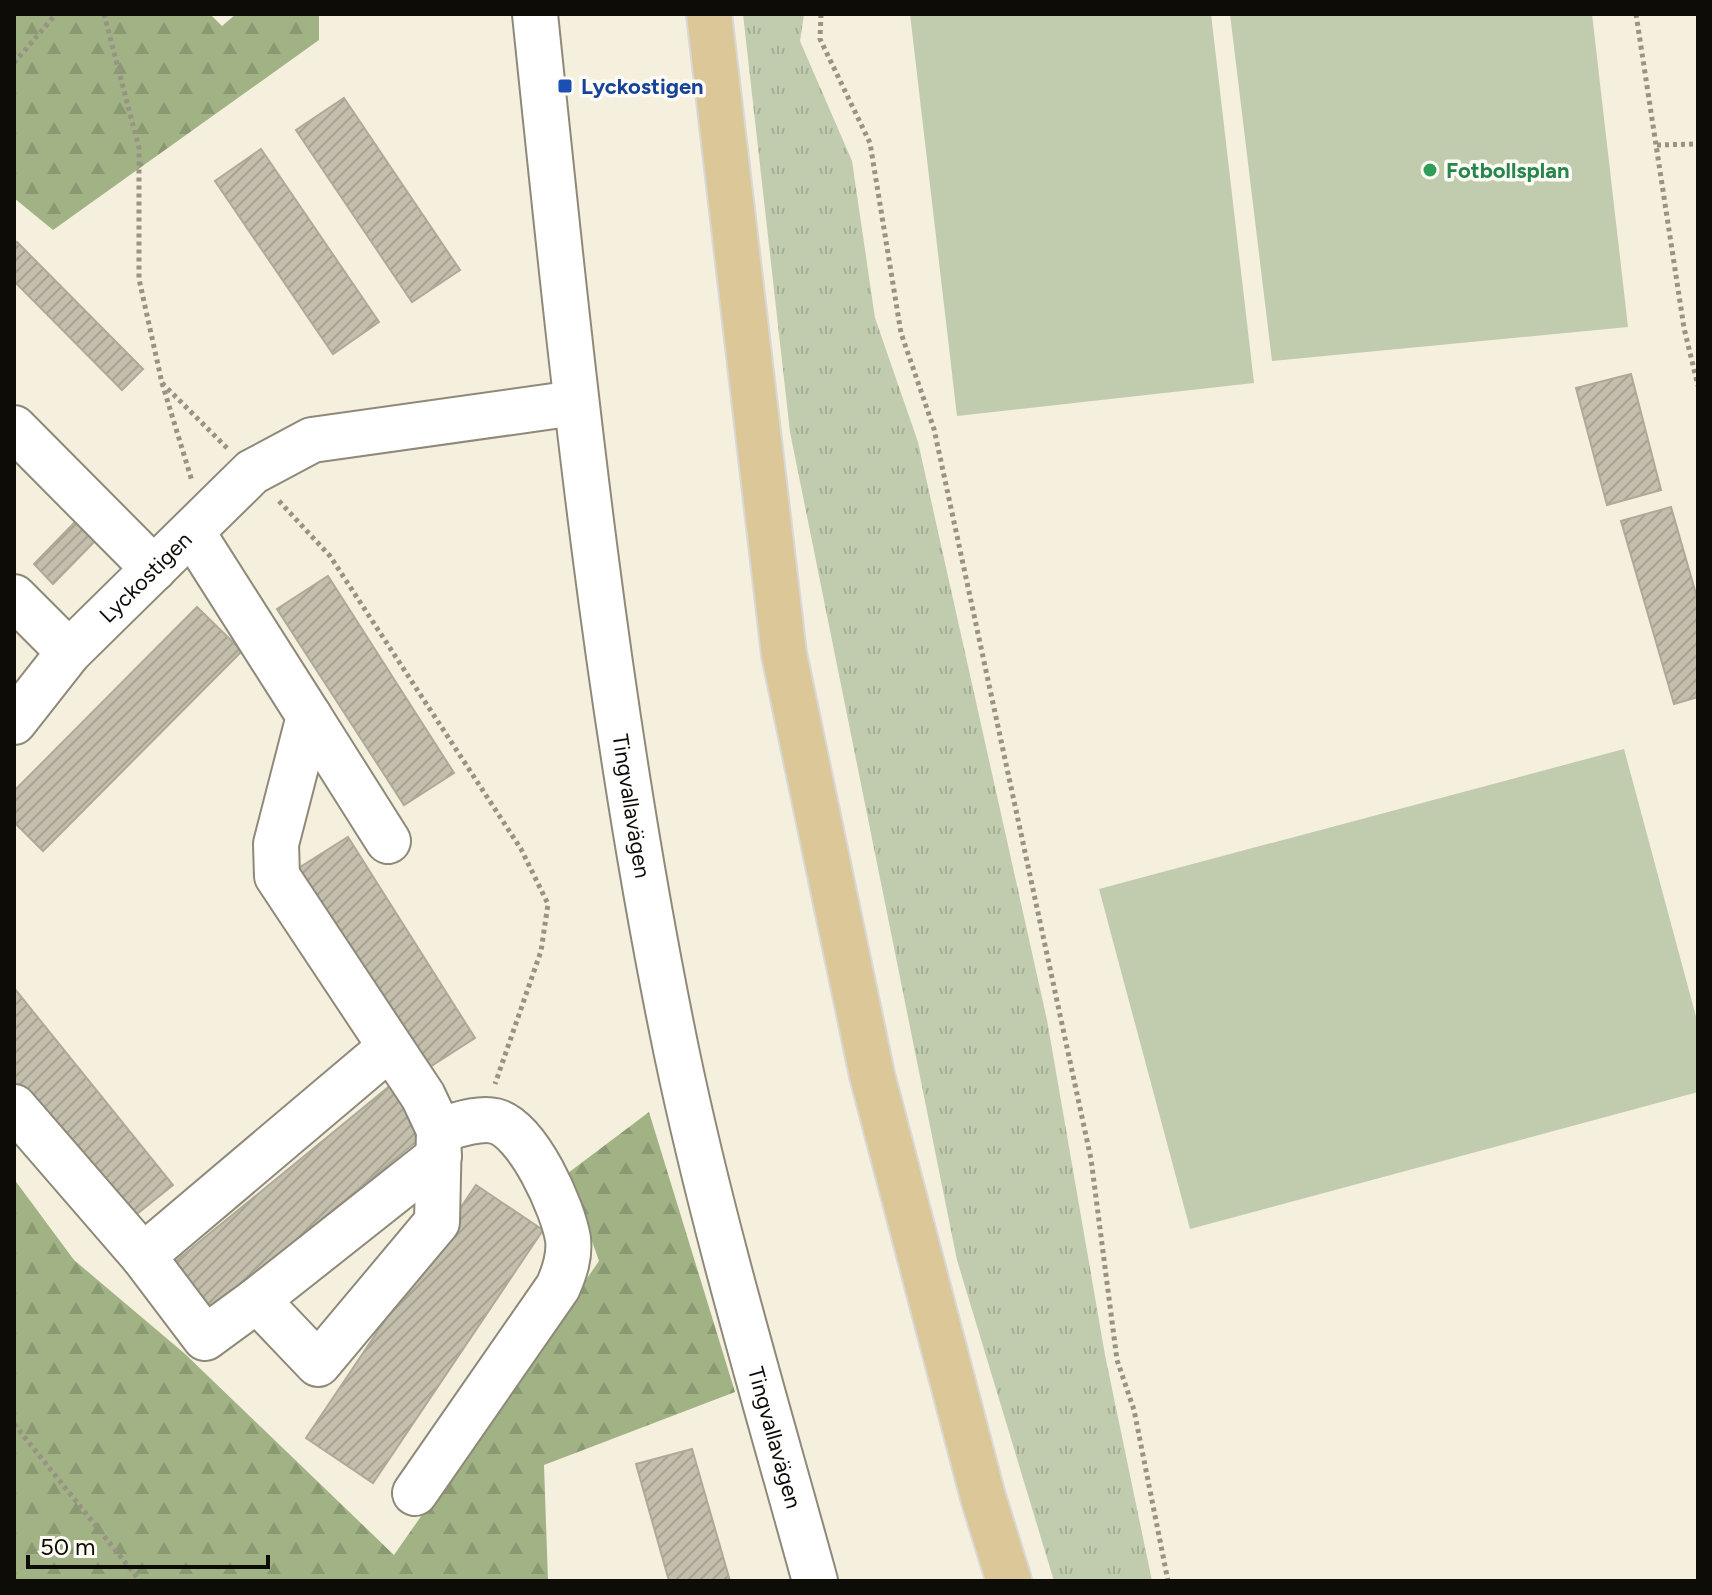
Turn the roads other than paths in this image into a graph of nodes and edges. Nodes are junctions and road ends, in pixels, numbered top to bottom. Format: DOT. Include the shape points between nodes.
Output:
graph roads {
  1 [pos="535,14"];
  2 [pos="709,14"];
  3 [pos="575,403"];
  4 [pos="14,428"];
  5 [pos="198,526"];
  6 [pos="154,569"];
  7 [pos="14,597"];
  8 [pos="69,652"];
  9 [pos="309,716"];
  10 [pos="14,722"];
  11 [pos="388,841"];
  12 [pos="389,1048"];
  13 [pos="14,1107"];
  14 [pos="439,1143"];
  15 [pos="143,1256"];
  16 [pos="257,1300"];
  17 [pos="415,1493"];
  18 [pos="815,1581"];
  19 [pos="1009,1581"];
  1 -- 3 [label="street, Tingvallavägen"];
  2 -- 19 [label="main road" via="784,654 872,1075"];
  3 -- 5 [label="street, Lyckostigen" via="312,440 252,472"];
  3 -- 18 [label="street, Tingvallavägen" via="603,620 677,1054 731,1277"];
  4 -- 6 [label="street"];
  5 -- 6 [label="street, Lyckostigen"];
  5 -- 9 [label="street"];
  6 -- 8 [label="street, Lyckostigen"];
  7 -- 8 [label="street"];
  8 -- 10 [label="street, Lyckostigen"];
  9 -- 11 [label="street"];
  9 -- 12 [label="street" via="276,844 277,876"];
  12 -- 14 [label="street" via="423,1096"];
  12 -- 15 [label="street"];
  13 -- 15 [label="street"];
  14 -- 16 [label="street"];
  14 -- 16 [label="street" via="437,1222 318,1364"];
  14 -- 17 [label="street" via="494,1121 509,1128 556,1197 568,1240 567,1266 558,1287"];
  15 -- 16 [label="street" via="205,1338"];
}
